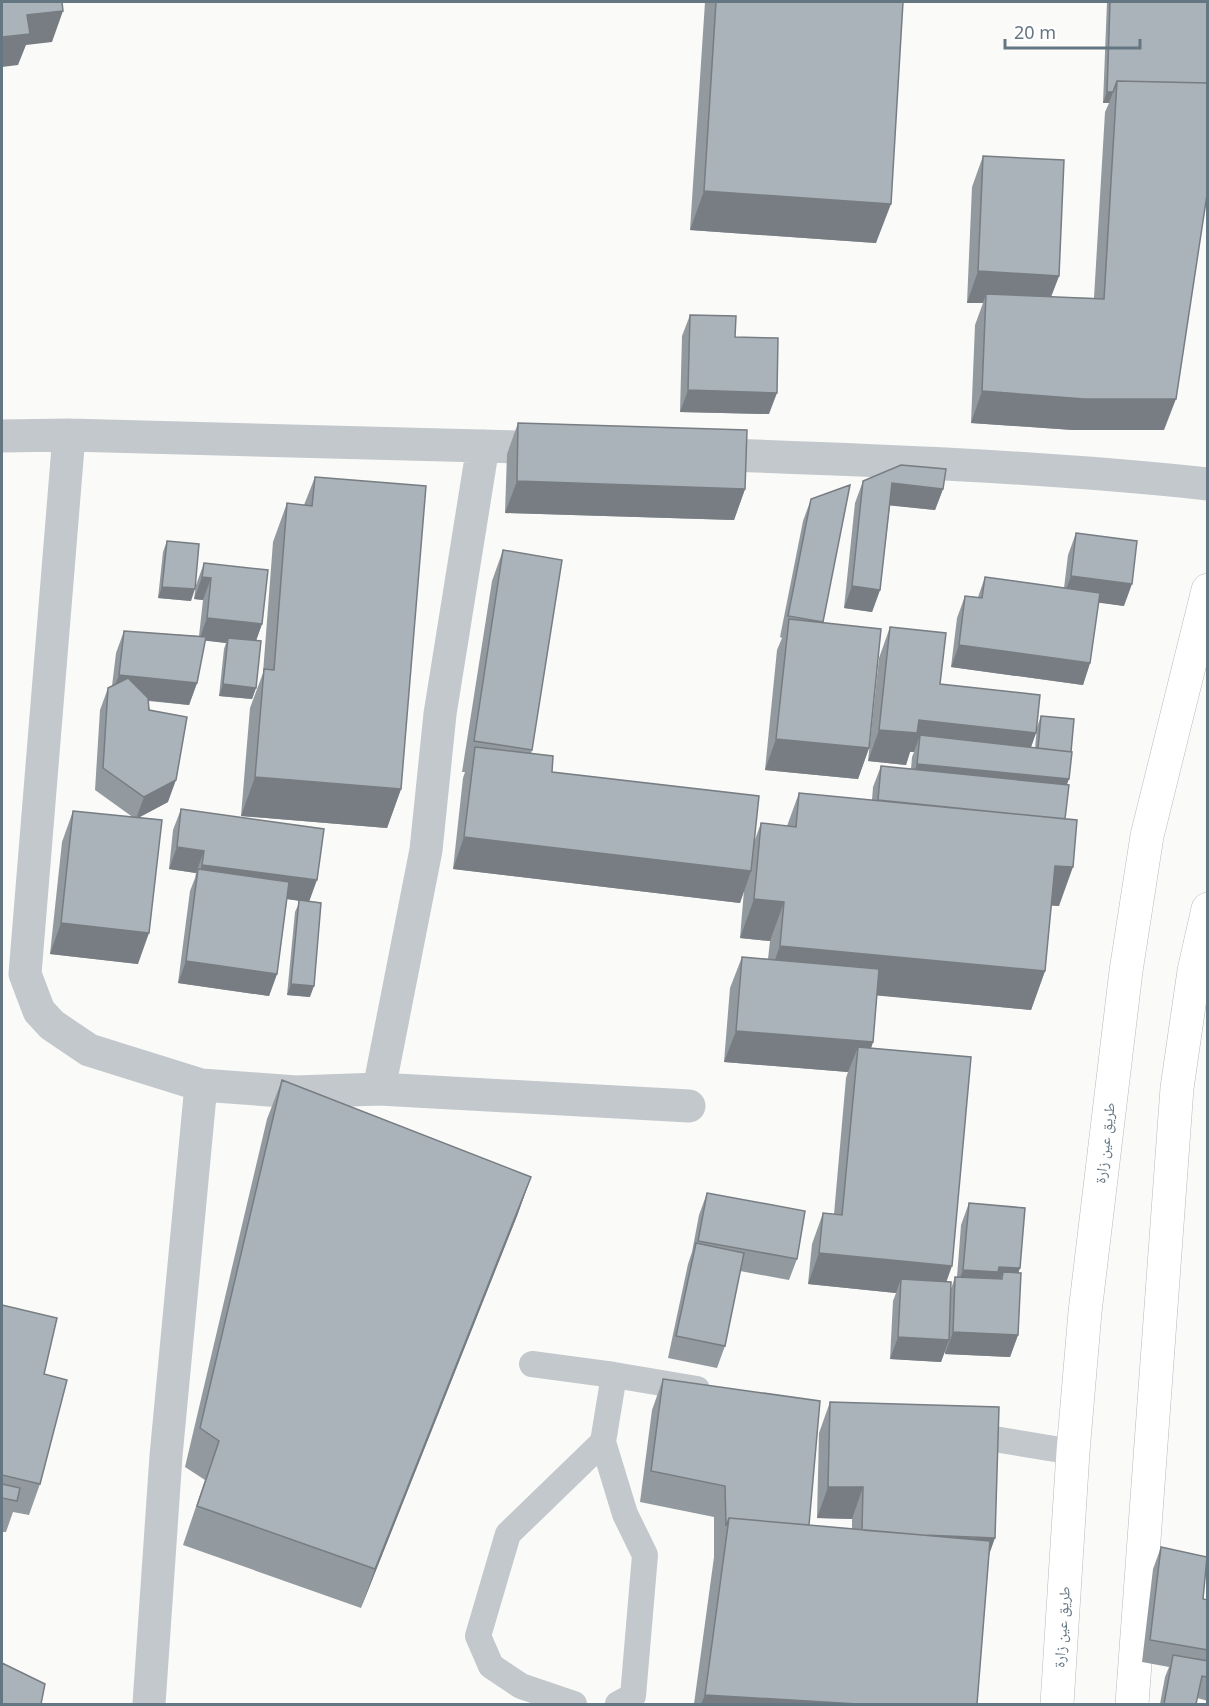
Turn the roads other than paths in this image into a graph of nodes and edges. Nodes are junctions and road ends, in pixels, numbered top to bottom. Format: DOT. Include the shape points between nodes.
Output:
graph roads {
  1 [pos="69,435"];
  2 [pos="2,436"];
  3 [pos="483,446"];
  4 [pos="588,450"];
  5 [pos="671,452"];
  6 [pos="1208,484"];
  7 [pos="1208,590"];
  8 [pos="1208,909"];
  9 [pos="201,1085"];
  10 [pos="379,1089"];
  11 [pos="689,1107"];
  12 [pos="532,1364"];
  13 [pos="614,1375"];
  14 [pos="720,1393"];
  15 [pos="943,1430"];
  16 [pos="603,1442"];
  17 [pos="1073,1452"];
  18 [pos="149,1704"];
  19 [pos="574,1704"];
  20 [pos="618,1704"];
  21 [pos="1057,1704"];
  22 [pos="1132,1704"];
  1 -- 2 [label="street"];
  1 -- 3 [label="street"];
  1 -- 9 [label="street" via="25,974 39,1011 52,1025 89,1050"];
  3 -- 4 [label="street"];
  3 -- 10 [label="street" via="440,714 426,850"];
  5 -- 6 [label="street" via="1117,474"];
  7 -- 17 [label="main road, طريق عين زارة" via="1145,847 1084,1312"];
  8 -- 22 [label="main road" via="1194,971 1177,1088"];
  9 -- 10 [label="street" via="296,1092"];
  9 -- 18 [label="street" via="166,1456"];
  10 -- 11 [label="street"];
  12 -- 13 [label="lane"];
  13 -- 14 [label="lane"];
  13 -- 16 [label="lane"];
  15 -- 17 [label="lane"];
  16 -- 19 [label="lane" via="508,1534 478,1636 491,1666 521,1686"];
  16 -- 20 [label="lane" via="625,1514 645,1555 633,1696"];
  17 -- 21 [label="main road, طريق عين زارة"];
}
